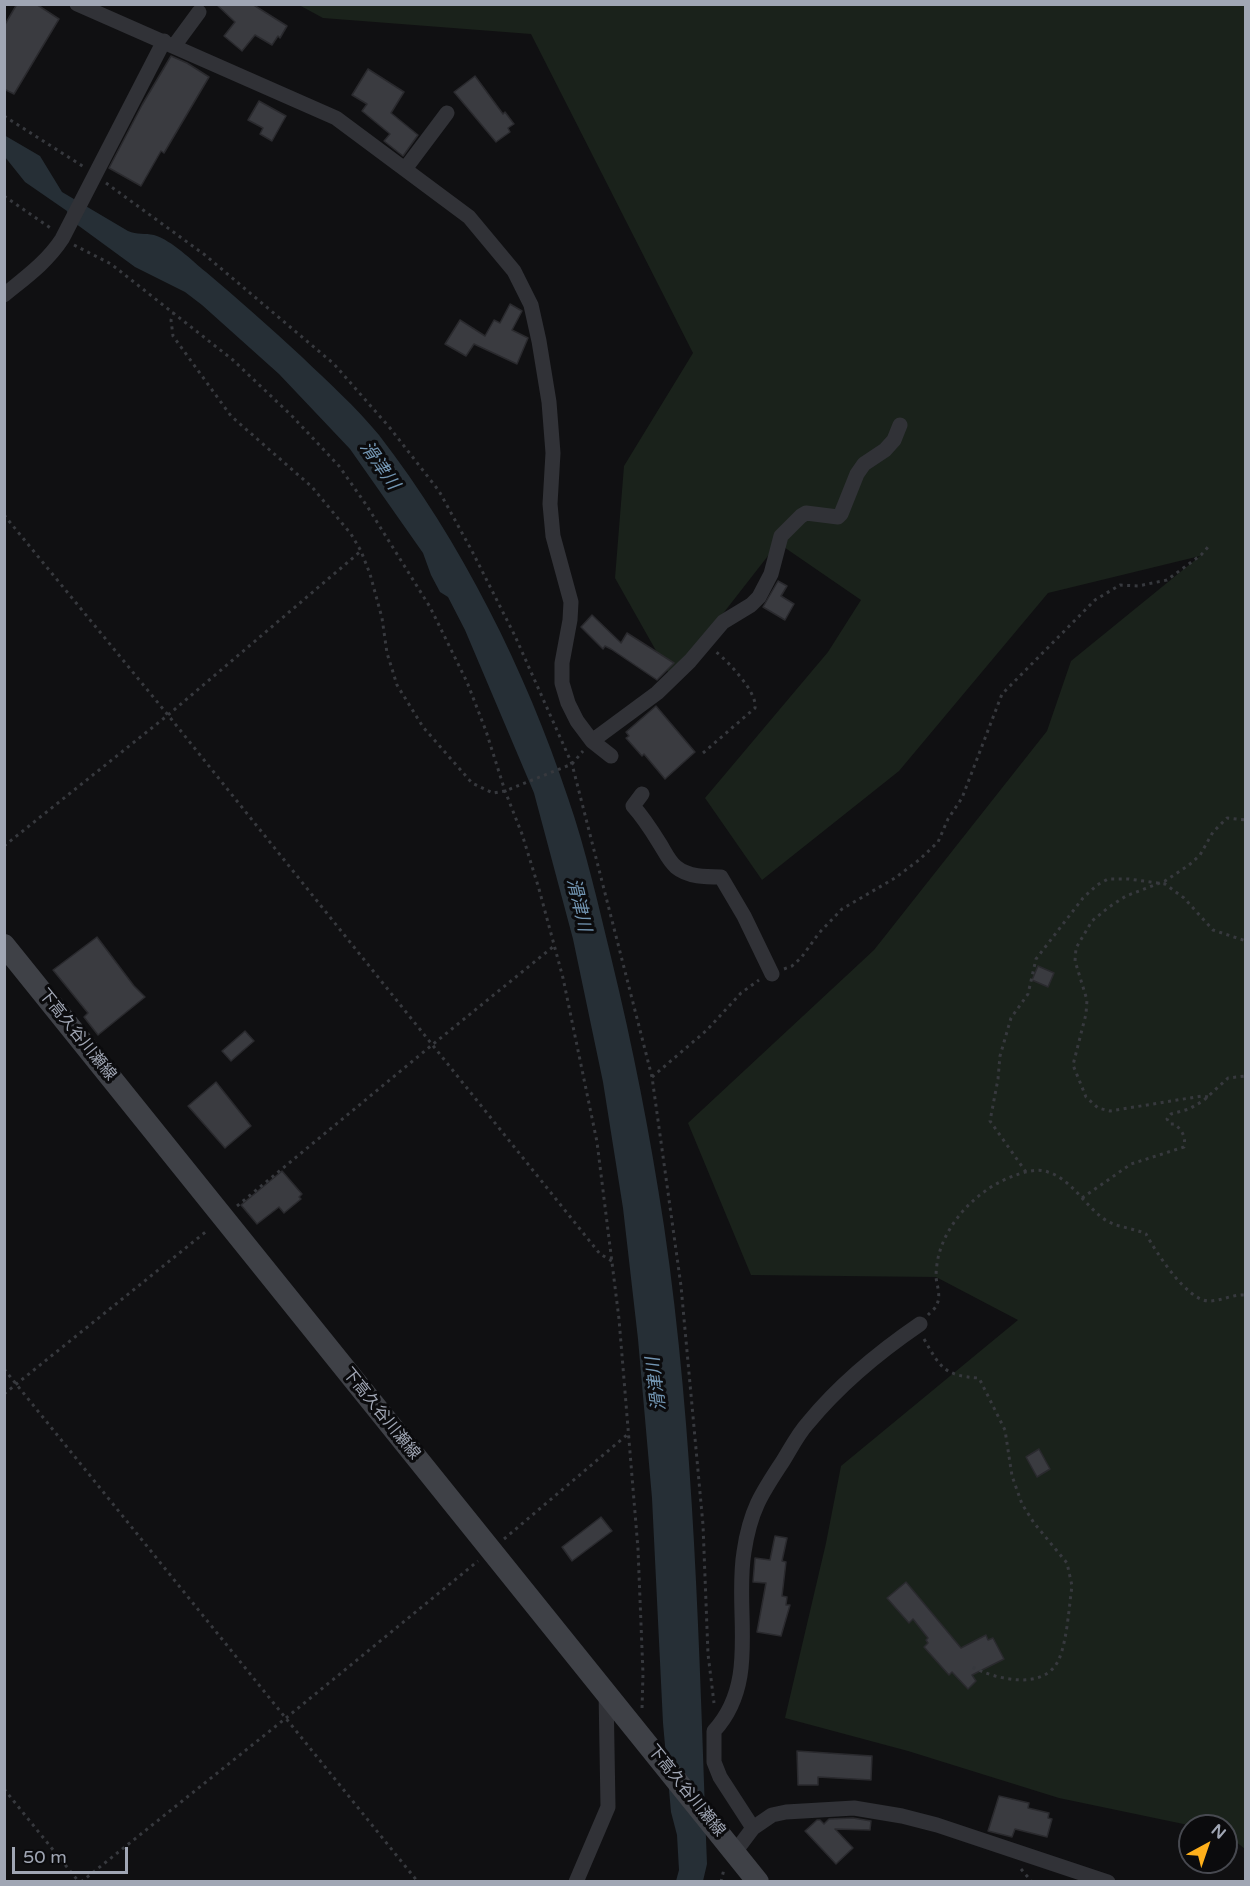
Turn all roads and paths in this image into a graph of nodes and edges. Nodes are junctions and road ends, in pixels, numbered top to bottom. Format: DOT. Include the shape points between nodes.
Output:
graph roads {
  1 [pos="77,4"];
  2 [pos="199,12"];
  3 [pos="169,43"];
  4 [pos="447,113"];
  5 [pos="4,116"];
  6 [pos="405,169"];
  7 [pos="94,177"];
  8 [pos="4,196"];
  9 [pos="64,236"];
  10 [pos="4,295"];
  11 [pos="174,312"];
  12 [pos="900,425"];
  13 [pos="4,515"];
  14 [pos="1208,547"];
  15 [pos="361,551"];
  16 [pos="703,646"];
  17 [pos="168,715"];
  18 [pos="592,741"];
  19 [pos="703,753"];
  20 [pos="611,756"];
  21 [pos="572,764"];
  22 [pos="505,790"];
  23 [pos="642,794"];
  24 [pos="1245,820"];
  25 [pos="4,846"];
  26 [pos="1159,883"];
  27 [pos="1245,941"];
  28 [pos="4,945"];
  29 [pos="554,946"];
  30 [pos="772,974"];
  31 [pos="432,1045"];
  32 [pos="1245,1076"];
  33 [pos="652,1077"];
  34 [pos="1208,1097"];
  35 [pos="1026,1172"];
  36 [pos="1082,1198"];
  37 [pos="223,1218"];
  38 [pos="612,1261"];
  39 [pos="1245,1295"];
  40 [pos="920,1324"];
  41 [pos="4,1369"];
  42 [pos="17,1384"];
  43 [pos="4,1394"];
  44 [pos="628,1434"];
  45 [pos="490,1551"];
  46 [pos="972,1667"];
  47 [pos="606,1690"];
  48 [pos="286,1718"];
  49 [pos="631,1722"];
  50 [pos="714,1731"];
  51 [pos="4,1789"];
  52 [pos="753,1828"];
  53 [pos="730,1846"];
  54 [pos="579,1880"];
  55 [pos="80,1881"];
  56 [pos="418,1881"];
  57 [pos="758,1881"];
  58 [pos="1108,1881"];
  1 -- 3 [label="street"];
  2 -- 3 [label="street"];
  3 -- 6 [label="street" via="336,118"];
  3 -- 7 [label="street"];
  4 -- 6 [label="street"];
  5 -- 7 [label="path"];
  6 -- 18 [label="street" via="469,218 514,272 531,305 549,402 553,536 570,602 562,683 572,712"];
  7 -- 9 [label="street"];
  7 -- 21 [label="path" via="205,255 325,356 390,428 439,491 472,551"];
  8 -- 9 [label="path"];
  9 -- 10 [label="street" via="41,266"];
  9 -- 11 [label="path" via="111,264"];
  11 -- 15 [label="path" via="173,336 225,409 312,487"];
  11 -- 22 [label="path" via="233,360 292,416 339,466 367,506 430,607 467,682"];
  12 -- 16 [label="street" via="894,440 857,474 841,514 801,516 781,536 771,574 759,597 723,622"];
  13 -- 17 [label="path"];
  14 -- 30 [label="path" via="1167,580 1120,585 1095,600 1002,694 962,798 938,842 895,878 842,909 801,958"];
  15 -- 17 [label="path"];
  15 -- 22 [label="path" via="382,618 392,670 405,699 423,727 472,783 493,793"];
  16 -- 18 [label="street" via="657,693"];
  16 -- 19 [label="path" via="726,659 756,702 755,708"];
  17 -- 25 [label="path"];
  17 -- 31 [label="path"];
  18 -- 20 [label="street"];
  18 -- 21 [label="path"];
  21 -- 22 [label="path"];
  21 -- 33 [label="path"];
  22 -- 29 [label="path" via="522,834"];
  23 -- 30 [label="street" via="633,806 669,860 690,874 721,877"];
  24 -- 26 [label="path" via="1227,818 1213,832 1200,855"];
  26 -- 27 [label="path" via="1184,898 1213,930"];
  26 -- 34 [label="path" via="1109,907 1092,921 1079,941 1075,962 1087,1000 1073,1065 1086,1098 1098,1108 1110,1111"];
  26 -- 35 [label="path" via="1108,879 1097,885 1036,959 1028,994 1011,1018 1000,1056 990,1122"];
  28 -- 37 [label="main road, 下高久谷川瀬線"];
  29 -- 31 [label="path"];
  29 -- 38 [label="path" via="597,1142"];
  30 -- 33 [label="path" via="741,993 707,1030"];
  31 -- 37 [label="path"];
  31 -- 38 [label="path" via="600,1254"];
  32 -- 34 [label="path" via="1228,1078"];
  33 -- 50 [label="path" via="681,1286 702,1525"];
  34 -- 36 [label="path" via="1167,1119 1181,1130 1184,1147 1131,1164"];
  35 -- 36 [label="path" via="1046,1171 1059,1177"];
  35 -- 40 [label="path" via="989,1187 958,1217 939,1255 938,1304"];
  36 -- 39 [label="path" via="1107,1221 1146,1234 1165,1264 1202,1300"];
  37 -- 42 [label="path"];
  37 -- 45 [label="main road, 下高久谷川瀬線"];
  38 -- 44 [label="path"];
  40 -- 46 [label="path" via="923,1338 941,1367 958,1376 979,1378 1005,1430 1012,1476 1022,1504 1067,1563 1071,1578 1062,1647 1052,1669 1034,1679 1019,1680"];
  40 -- 50 [label="street" via="864,1365 807,1424 758,1498 743,1553 741,1677 735,1699"];
  41 -- 42 [label="path"];
  42 -- 43 [label="path"];
  42 -- 48 [label="path"];
  44 -- 45 [label="path"];
  44 -- 49 [label="path" via="638,1549 644,1708"];
  45 -- 47 [label="main road, 下高久谷川瀬線"];
  45 -- 48 [label="path"];
  47 -- 49 [label="main road, 下高久谷川瀬線"];
  47 -- 54 [label="street" via="608,1807"];
  48 -- 55 [label="path"];
  48 -- 56 [label="path"];
  49 -- 53 [label="main road, 下高久谷川瀬線"];
  50 -- 52 [label="street" via="714,1762 720,1777"];
  51 -- 55 [label="path"];
  52 -- 53 [label="street"];
  52 -- 58 [label="street" via="772,1815 786,1812 854,1808 902,1815"];
  53 -- 57 [label="main road, 下高久谷川瀬線"];
}
